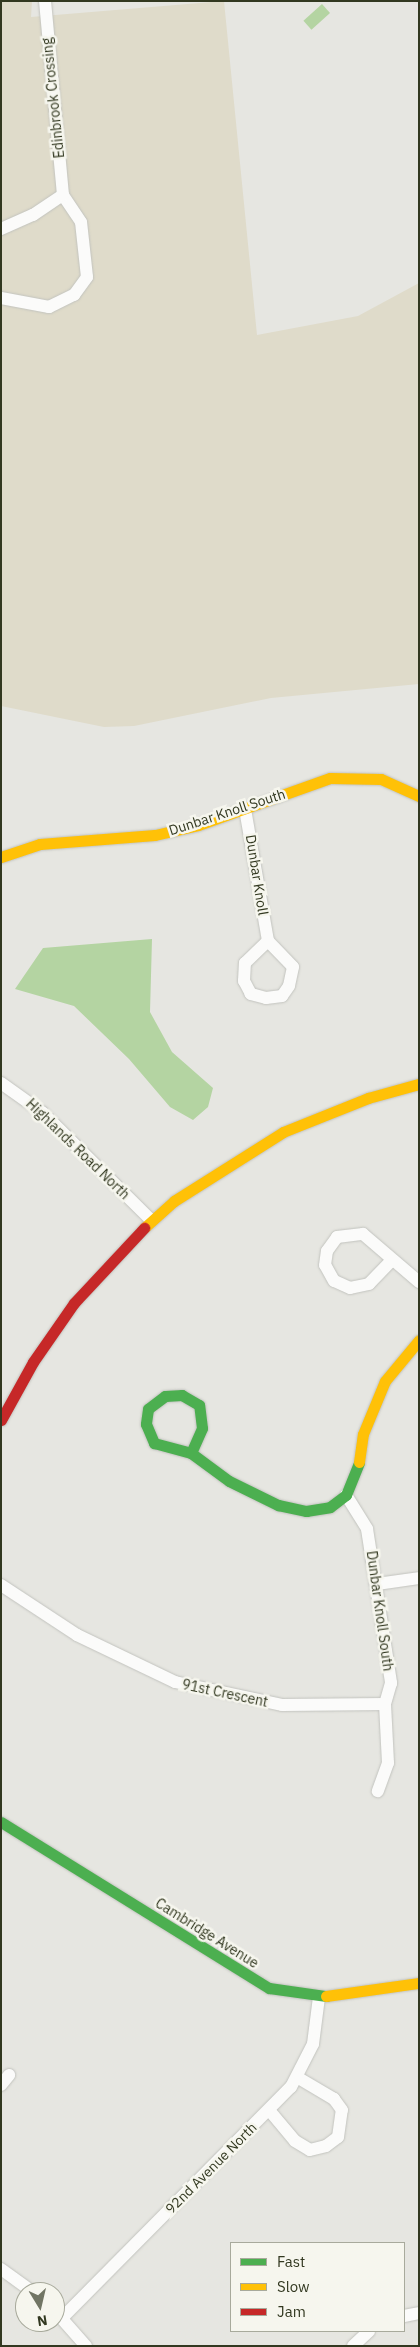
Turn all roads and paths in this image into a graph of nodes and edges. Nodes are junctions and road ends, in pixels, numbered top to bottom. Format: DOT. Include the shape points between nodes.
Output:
graph roads {
  1 [pos="45,1"];
  2 [pos="63,195"];
  3 [pos="1,229"];
  4 [pos="1,298"];
  5 [pos="419,796"];
  6 [pos="245,809"];
  7 [pos="1,857"];
  8 [pos="268,941"];
  9 [pos="1,1083"];
  10 [pos="419,1084"];
  11 [pos="151,1220"];
  12 [pos="392,1260"];
  13 [pos="419,1282"];
  14 [pos="419,1340"];
  15 [pos="1,1420"];
  16 [pos="191,1453"];
  17 [pos="346,1495"];
  18 [pos="419,1578"];
  19 [pos="378,1584"];
  20 [pos="1,1585"];
  21 [pos="386,1704"];
  22 [pos="378,1791"];
  23 [pos="1,1822"];
  24 [pos="419,1983"];
  25 [pos="319,1997"];
  26 [pos="297,2077"];
  27 [pos="270,2110"];
  28 [pos="1,2269"];
  29 [pos="19,2282"];
  30 [pos="65,2308"];
  31 [pos="419,2313"];
  32 [pos="405,2316"];
  33 [pos="65,2321"];
  34 [pos="368,2332"];
  35 [pos="86,2346"];
  36 [pos="353,2346"];
  1 -- 2 [label="street, Edinbrook Crossing"];
  2 -- 3 [label="street" via="33,215"];
  2 -- 4 [label="street, Edinbrook Crossing" via="81,222 87,264 83,286 49,307"];
  5 -- 6 [label="street, Dunbar Knoll South" via="381,779 356,776 306,785"];
  6 -- 7 [label="street, Dunbar Knoll South" via="155,835 40,844"];
  6 -- 8 [label="street, Dunbar Knoll"];
  8 -- 8 [label="street" via="292,968 290,986 282,996 266,998 251,994 244,981 245,963"];
  9 -- 11 [label="street, Highlands Road North" via="50,1119"];
  10 -- 11 [label="street" via="368,1098 282,1132 210,1175"];
  11 -- 15 [label="street" via="74,1303 33,1362"];
  12 -- 12 [label="street" via="363,1234 350,1233 337,1237 327,1251 325,1265 334,1282 350,1288 369,1284"];
  12 -- 13 [label="street"];
  14 -- 17 [label="street" via="385,1381 372,1407 356,1476"];
  16 -- 16 [label="street" via="202,1428 199,1405 182,1395 165,1396 148,1409 146,1424 154,1443"];
  16 -- 17 [label="street" via="237,1486 278,1505 318,1510"];
  17 -- 19 [label="street, Dunbar Knoll South" via="367,1529"];
  18 -- 19 [label="street"];
  19 -- 21 [label="street, Dunbar Knoll South" via="391,1683"];
  20 -- 21 [label="street, 91st Crescent" via="78,1635 175,1682 282,1705"];
  21 -- 22 [label="street, Dunbar Knoll South" via="388,1763"];
  23 -- 25 [label="street, Cambridge Avenue" via="248,1976 291,1994"];
  24 -- 25 [label="street, Cambridge Avenue"];
  25 -- 26 [label="street, 92nd Avenue North" via="313,2044"];
  26 -- 27 [label="street, 92nd Avenue North"];
  26 -- 27 [label="street" via="334,2099 342,2110 338,2137 326,2146 310,2150 295,2141"];
  27 -- 30 [label="street, 92nd Avenue North"];
  28 -- 29 [label="street"];
  31 -- 32 [label="street"];
  33 -- 35 [label="street"];
  34 -- 36 [label="street"];
}
